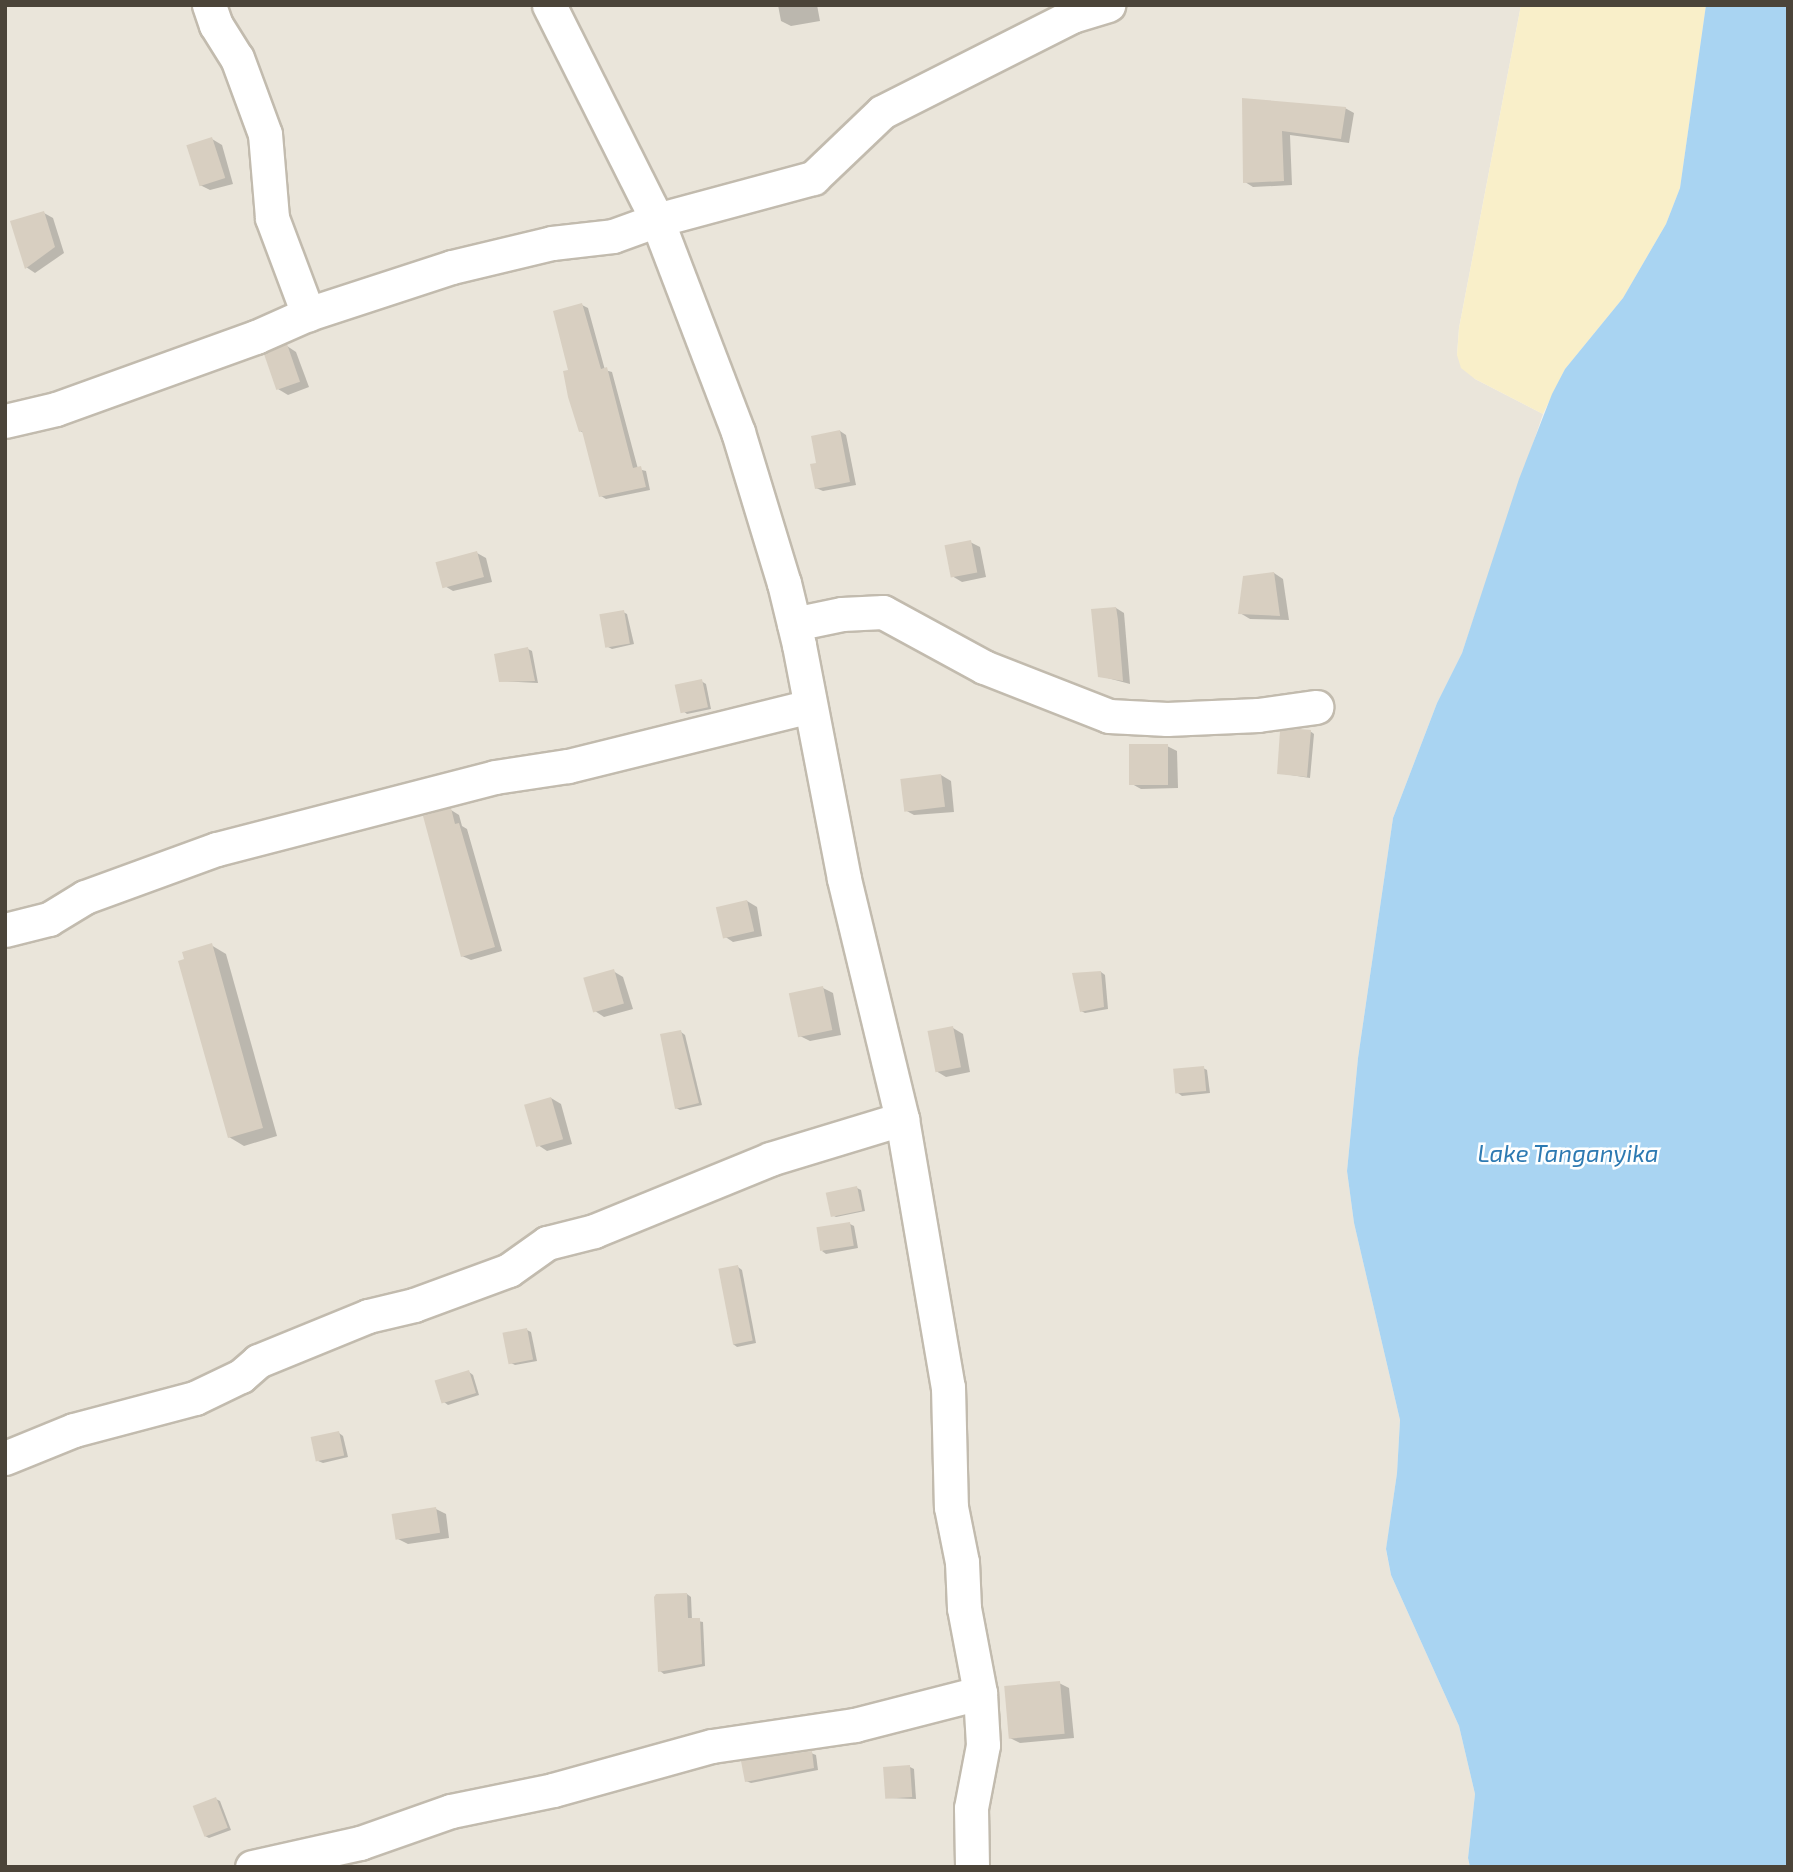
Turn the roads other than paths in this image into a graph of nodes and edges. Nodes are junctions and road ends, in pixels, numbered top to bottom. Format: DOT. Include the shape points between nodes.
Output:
graph roads {
  1 [pos="209,5"];
  2 [pos="549,5"];
  3 [pos="1108,5"];
  4 [pos="657,220"];
  5 [pos="308,314"];
  6 [pos="5,421"];
  7 [pos="794,624"];
  8 [pos="810,706"];
  9 [pos="1316,707"];
  10 [pos="5,930"];
  11 [pos="902,1119"];
  12 [pos="5,1458"];
  13 [pos="980,1693"];
  14 [pos="252,1867"];
  15 [pos="972,1867"];
  1 -- 5 [label="street" via="237,58 265,134 272,218"];
  2 -- 4 [label="street"];
  3 -- 4 [label="street" via="1072,16 882,112 813,178"];
  4 -- 5 [label="street" via="613,236 552,243 452,267"];
  4 -- 7 [label="street" via="738,432"];
  5 -- 6 [label="street" via="75,402"];
  7 -- 8 [label="street"];
  7 -- 9 [label="street" via="883,612 984,667 1109,716 1193,718"];
  8 -- 10 [label="street" via="568,766 495,777 217,849 85,897 49,919"];
  8 -- 11 [label="street" via="844,879"];
  11 -- 12 [label="street" via="770,1159 594,1231 547,1243 509,1270 414,1306 368,1316 258,1361 241,1376 195,1398 74,1430"];
  11 -- 13 [label="street" via="948,1387 951,1507"];
  13 -- 14 [label="street" via="855,1725 712,1746 553,1790 451,1811 360,1843"];
  13 -- 15 [label="street" via="983,1745 971,1808"];
}
